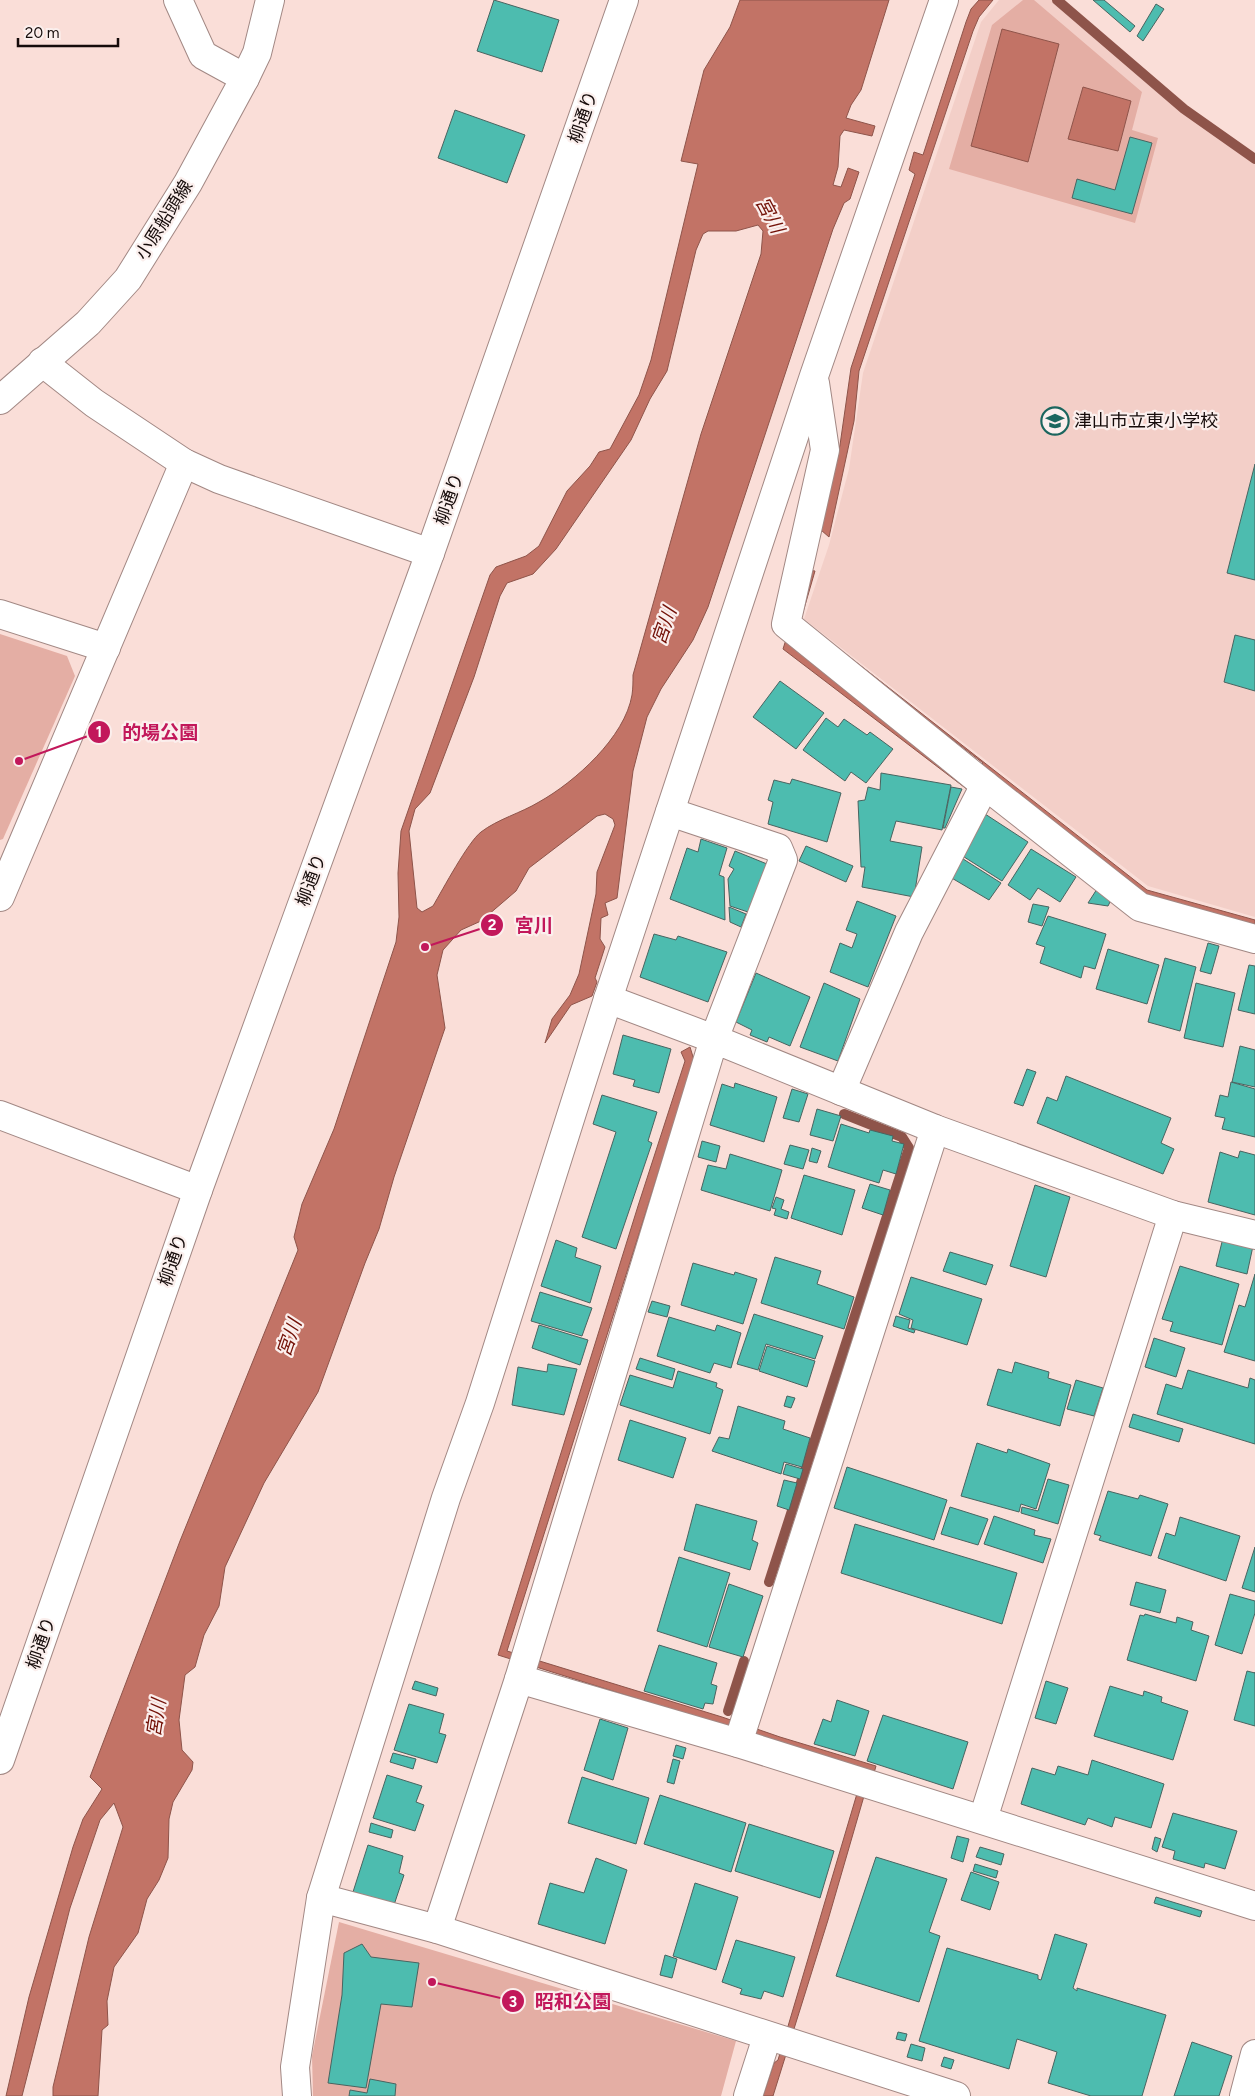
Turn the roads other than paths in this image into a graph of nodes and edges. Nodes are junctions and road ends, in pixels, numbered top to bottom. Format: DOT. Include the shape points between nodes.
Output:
graph roads {
  1 [pos="178,0"];
  2 [pos="270,0"];
  3 [pos="624,0"];
  4 [pos="944,0"];
  5 [pos="245,78"];
  6 [pos="42,362"];
  7 [pos="814,376"];
  8 [pos="0,400"];
  9 [pos="184,463"];
  10 [pos="430,554"];
  11 [pos="0,614"];
  12 [pos="106,648"];
  13 [pos="985,785"];
  14 [pos="670,812"];
  15 [pos="6,866"];
  16 [pos="0,898"];
  17 [pos="1255,938"];
  18 [pos="608,999"];
  19 [pos="714,1039"];
  20 [pos="841,1091"];
  21 [pos="0,1115"];
  22 [pos="936,1130"];
  23 [pos="198,1190"];
  24 [pos="1173,1215"];
  25 [pos="1255,1235"];
  26 [pos="518,1679"];
  27 [pos="738,1743"];
  28 [pos="0,1760"];
  29 [pos="983,1819"];
  30 [pos="321,1898"];
  31 [pos="1255,1906"];
  32 [pos="437,1929"];
  33 [pos="767,2036"];
  34 [pos="1255,2054"];
  35 [pos="297,2096"];
  36 [pos="748,2096"];
  37 [pos="956,2096"];
  38 [pos="1244,2096"];
  1 -- 5 [label="street" via="203,55"];
  2 -- 5 [label="street, 小原船頭線" via="257,53"];
  3 -- 10 [label="street, 柳通り"];
  4 -- 7 [label="street"];
  5 -- 6 [label="street, 小原船頭線" via="188,183 128,279 88,322"];
  6 -- 8 [label="street, 小原船頭線"];
  6 -- 9 [label="street" via="94,403"];
  7 -- 13 [label="street" via="825,450 786,624"];
  7 -- 14 [label="street"];
  9 -- 10 [label="street" via="219,479"];
  9 -- 12 [label="street"];
  10 -- 23 [label="street, 柳通り"];
  11 -- 12 [label="street"];
  12 -- 15 [label="street"];
  13 -- 17 [label="street" via="1140,907"];
  13 -- 20 [label="street" via="909,932"];
  14 -- 18 [label="street"];
  14 -- 19 [label="street" via="778,848 783,860"];
  15 -- 16 [label="street"];
  18 -- 19 [label="street"];
  18 -- 30 [label="street" via="480,1403 446,1498"];
  19 -- 20 [label="street"];
  19 -- 26 [label="street"];
  20 -- 22 [label="street"];
  21 -- 23 [label="street"];
  22 -- 24 [label="street"];
  22 -- 27 [label="street"];
  23 -- 28 [label="street, 柳通り"];
  24 -- 25 [label="street"];
  24 -- 29 [label="street"];
  26 -- 27 [label="street"];
  26 -- 32 [label="street"];
  27 -- 29 [label="street"];
  29 -- 31 [label="street"];
  30 -- 32 [label="street"];
  30 -- 35 [label="street" via="295,2067"];
  32 -- 33 [label="street"];
  33 -- 36 [label="street"];
  33 -- 37 [label="street"];
  34 -- 38 [label="street"];
}
